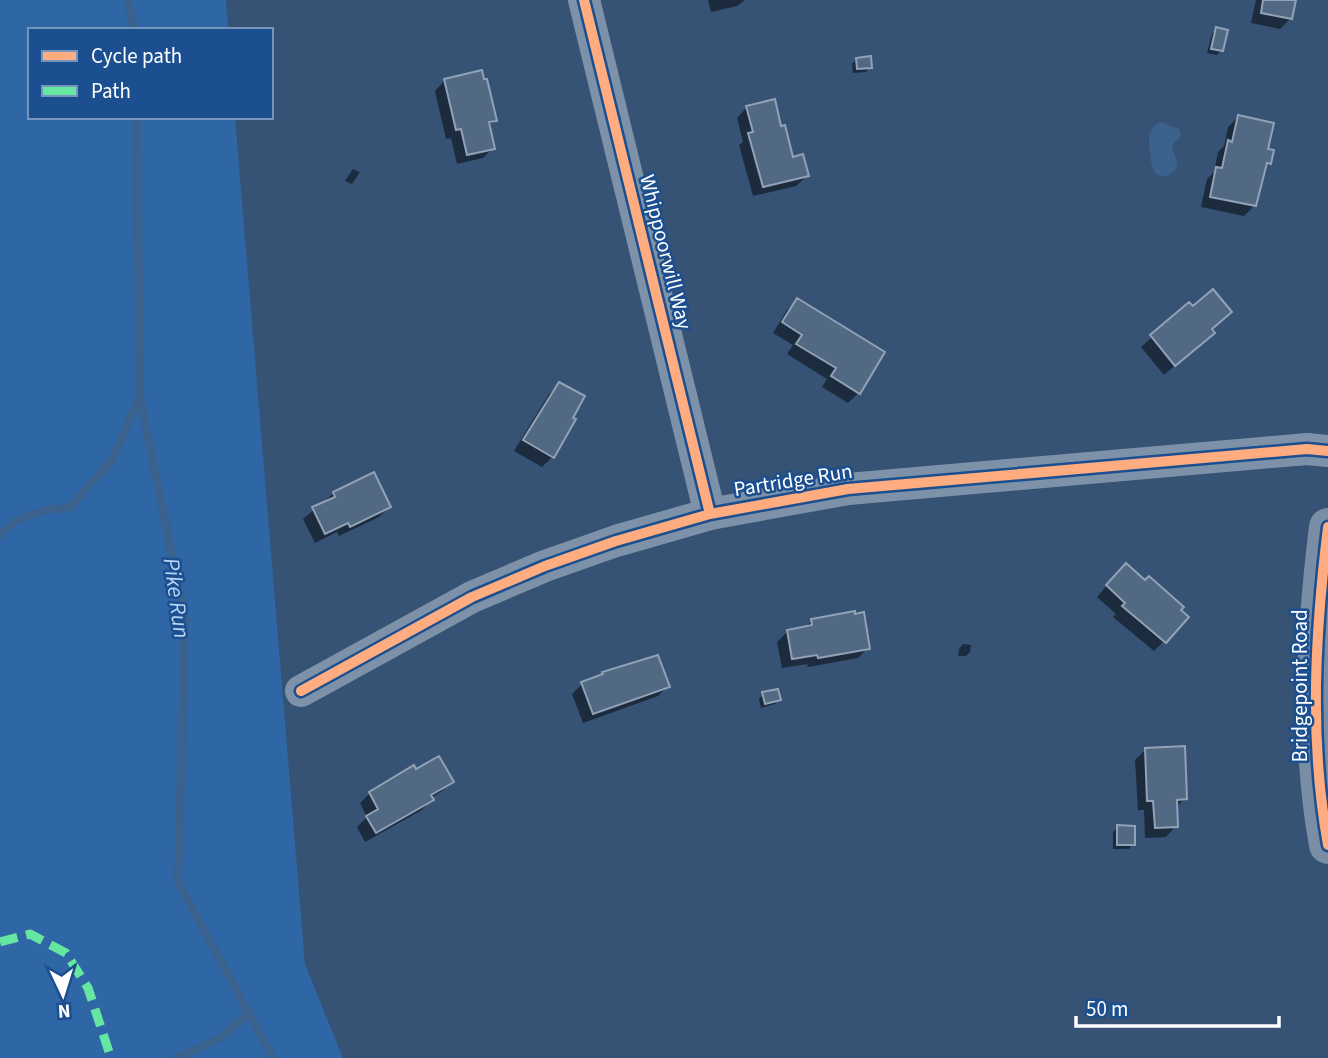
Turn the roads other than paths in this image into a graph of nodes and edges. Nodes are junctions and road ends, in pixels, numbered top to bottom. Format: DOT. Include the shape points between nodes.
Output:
graph roads {
  1 [pos="584,0"];
  2 [pos="1328,451"];
  3 [pos="710,514"];
  4 [pos="1328,527"];
  5 [pos="302,691"];
  6 [pos="1328,845"];
  1 -- 3 [label="street, Whippoorwill Way"];
  2 -- 3 [label="street, Partridge Run" via="1307,449 848,489"];
  3 -- 5 [label="street, Partridge Run" via="593,549 484,592"];
  4 -- 6 [label="street, Bridgepoint Road" via="1315,716"];
}
